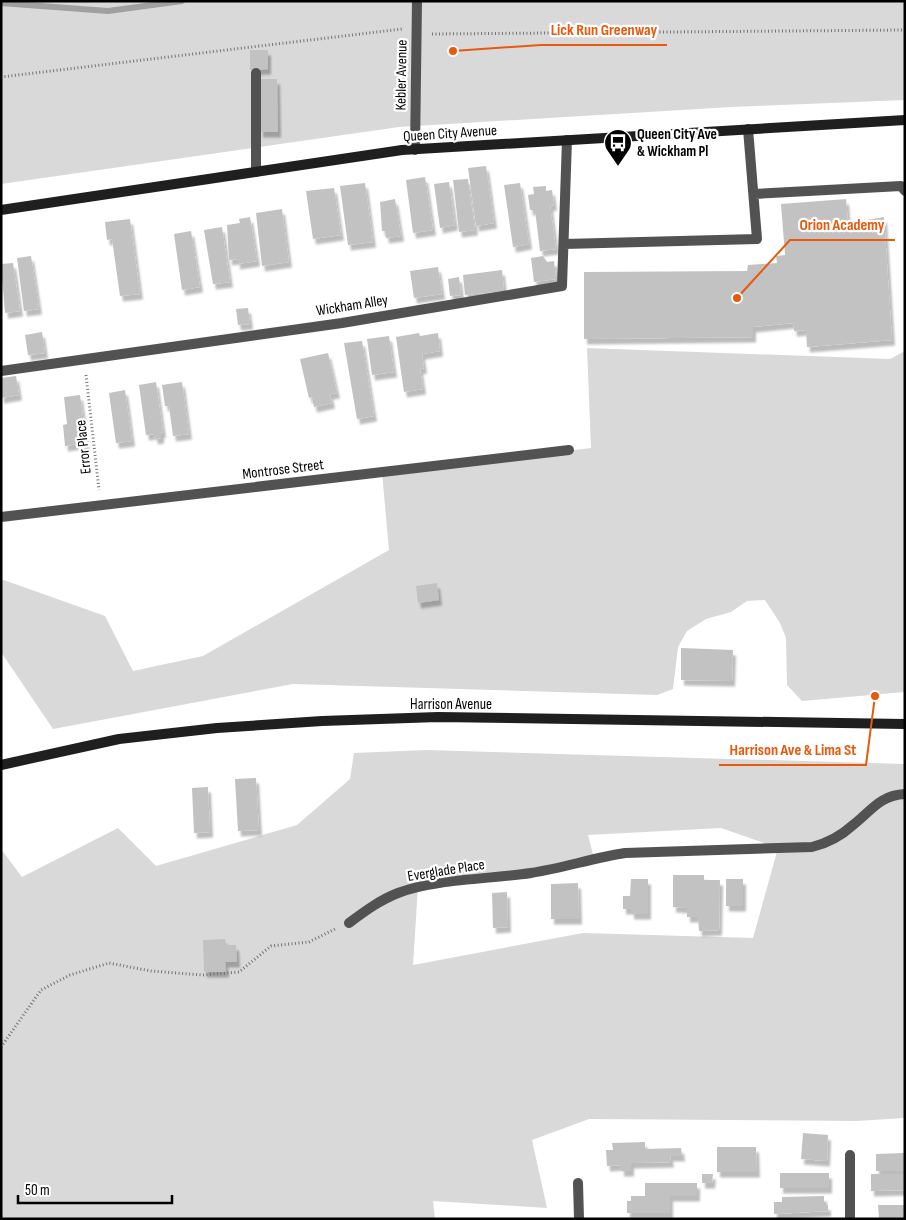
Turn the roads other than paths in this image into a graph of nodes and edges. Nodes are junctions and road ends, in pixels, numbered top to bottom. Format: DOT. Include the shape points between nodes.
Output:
graph roads {
  1 [pos="417,3"];
  2 [pos="256,73"];
  3 [pos="905,120"];
  4 [pos="748,129"];
  5 [pos="567,140"];
  6 [pos="415,150"];
  7 [pos="256,172"];
  8 [pos="905,191"];
  9 [pos="754,194"];
  10 [pos="1,210"];
  11 [pos="564,244"];
  12 [pos="1,371"];
  13 [pos="569,450"];
  14 [pos="1,518"];
  15 [pos="905,724"];
  16 [pos="1,765"];
  17 [pos="905,794"];
  18 [pos="349,923"];
  19 [pos="850,1155"];
  20 [pos="578,1183"];
  21 [pos="579,1219"];
  22 [pos="850,1219"];
  1 -- 6 [label="street, Kebler Avenue"];
  2 -- 7 [label="street"];
  3 -- 4 [label="main road, Queen City Avenue"];
  4 -- 5 [label="main road, Queen City Avenue"];
  4 -- 9 [label="street"];
  5 -- 6 [label="main road, Queen City Avenue"];
  5 -- 11 [label="street, Wickham Alley"];
  6 -- 7 [label="main road, Queen City Avenue"];
  7 -- 10 [label="main road, Queen City Avenue"];
  8 -- 9 [label="street" via="901,186"];
  9 -- 11 [label="street" via="758,239"];
  11 -- 12 [label="street, Wickham Alley" via="562,286 342,323"];
  13 -- 14 [label="street, Montrose Street"];
  15 -- 16 [label="main road, Harrison Avenue" via="438,717 322,721 120,739"];
  17 -- 18 [label="street, Everglade Place" via="880,800 830,842 812,848 625,853 594,858 532,873 399,892 372,905"];
  19 -- 22 [label="street"];
  20 -- 21 [label="street"];
}
